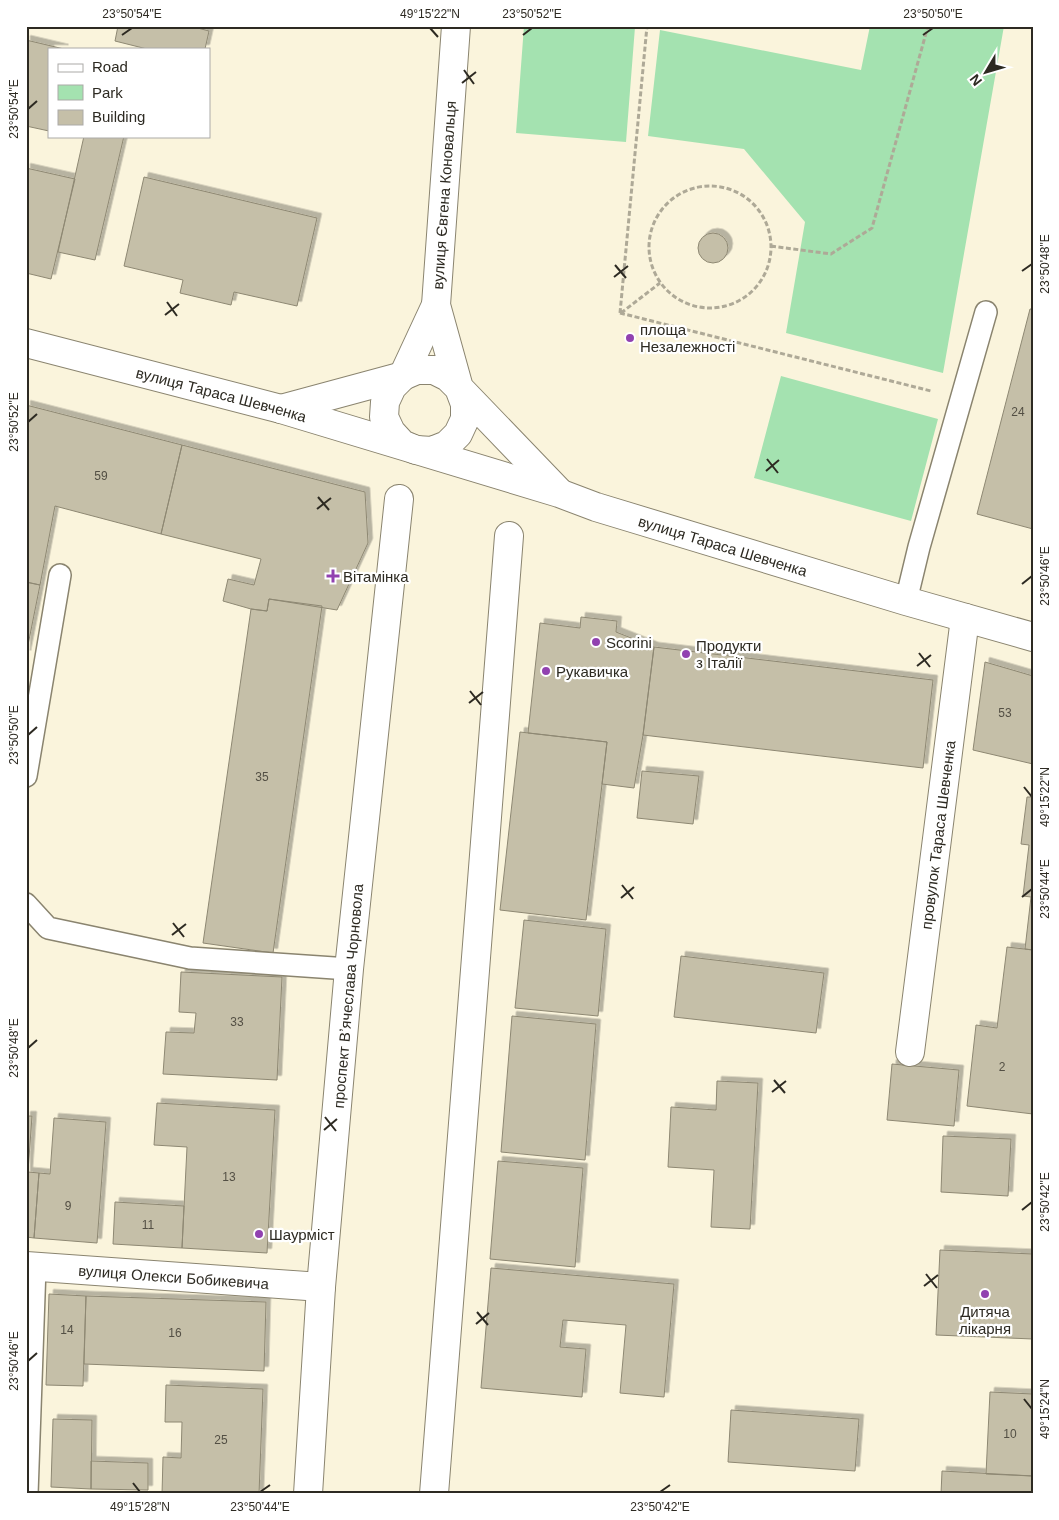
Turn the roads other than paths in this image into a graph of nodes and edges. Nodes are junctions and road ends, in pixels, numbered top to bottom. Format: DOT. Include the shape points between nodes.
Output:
graph roads {
  1 [pos="456,26"];
  2 [pos="436,305"];
  3 [pos="986,312"];
  4 [pos="26,343"];
  5 [pos="403,376"];
  6 [pos="459,388"];
  7 [pos="281,409"];
  8 [pos="416,450"];
  9 [pos="559,493"];
  10 [pos="399,499"];
  11 [pos="509,536"];
  12 [pos="60,575"];
  13 [pos="906,601"];
  14 [pos="965,618"];
  15 [pos="1033,637"];
  16 [pos="26,776"];
  17 [pos="26,904"];
  18 [pos="349,969"];
  19 [pos="910,1052"];
  20 [pos="31,1267"];
  21 [pos="321,1287"];
  22 [pos="27,1494"];
  23 [pos="308,1494"];
  24 [pos="434,1494"];
  1 -- 2 [label="street, вулиця Євгена Коновальця"];
  2 -- 5 [label="street, вулиця Євгена Коновальця"];
  2 -- 6 [label="street, вулиця Євгена Коновальця"];
  3 -- 13 [label="lane"];
  4 -- 7 [label="street, вулиця Тараса Шевченка"];
  5 -- 6 [label="street" via="417,370 434,370"];
  5 -- 7 [label="street"];
  5 -- 8 [label="street, вулиця Тараса Шевченка" via="392,387 385,402 384,417 402,444"];
  6 -- 8 [label="street, вулиця Тараса Шевченка" via="465,404 465,419 458,434 432,451"];
  6 -- 9 [label="street, вулиця Євгена Коновальця"];
  7 -- 8 [label="street, вулиця Тараса Шевченка"];
  8 -- 9 [label="street, вулиця Тараса Шевченка"];
  9 -- 13 [label="street, вулиця Тараса Шевченка"];
  10 -- 18 [label="street, проспект Вʼячеслава Чорновола"];
  11 -- 24 [label="street"];
  12 -- 16 [label="lane"];
  13 -- 14 [label="street, вулиця Тараса Шевченка"];
  14 -- 15 [label="street, вулиця Тараса Шевченка"];
  14 -- 19 [label="street, провулок Тараса Шевченка"];
  17 -- 18 [label="lane" via="48,928 190,958"];
  18 -- 21 [label="street, проспект Вʼячеслава Чорновола"];
  20 -- 21 [label="street, вулиця Олекси Бобикевича"];
  20 -- 22 [label="lane"];
  21 -- 23 [label="street, проспект Вʼячеслава Чорновола"];
}
